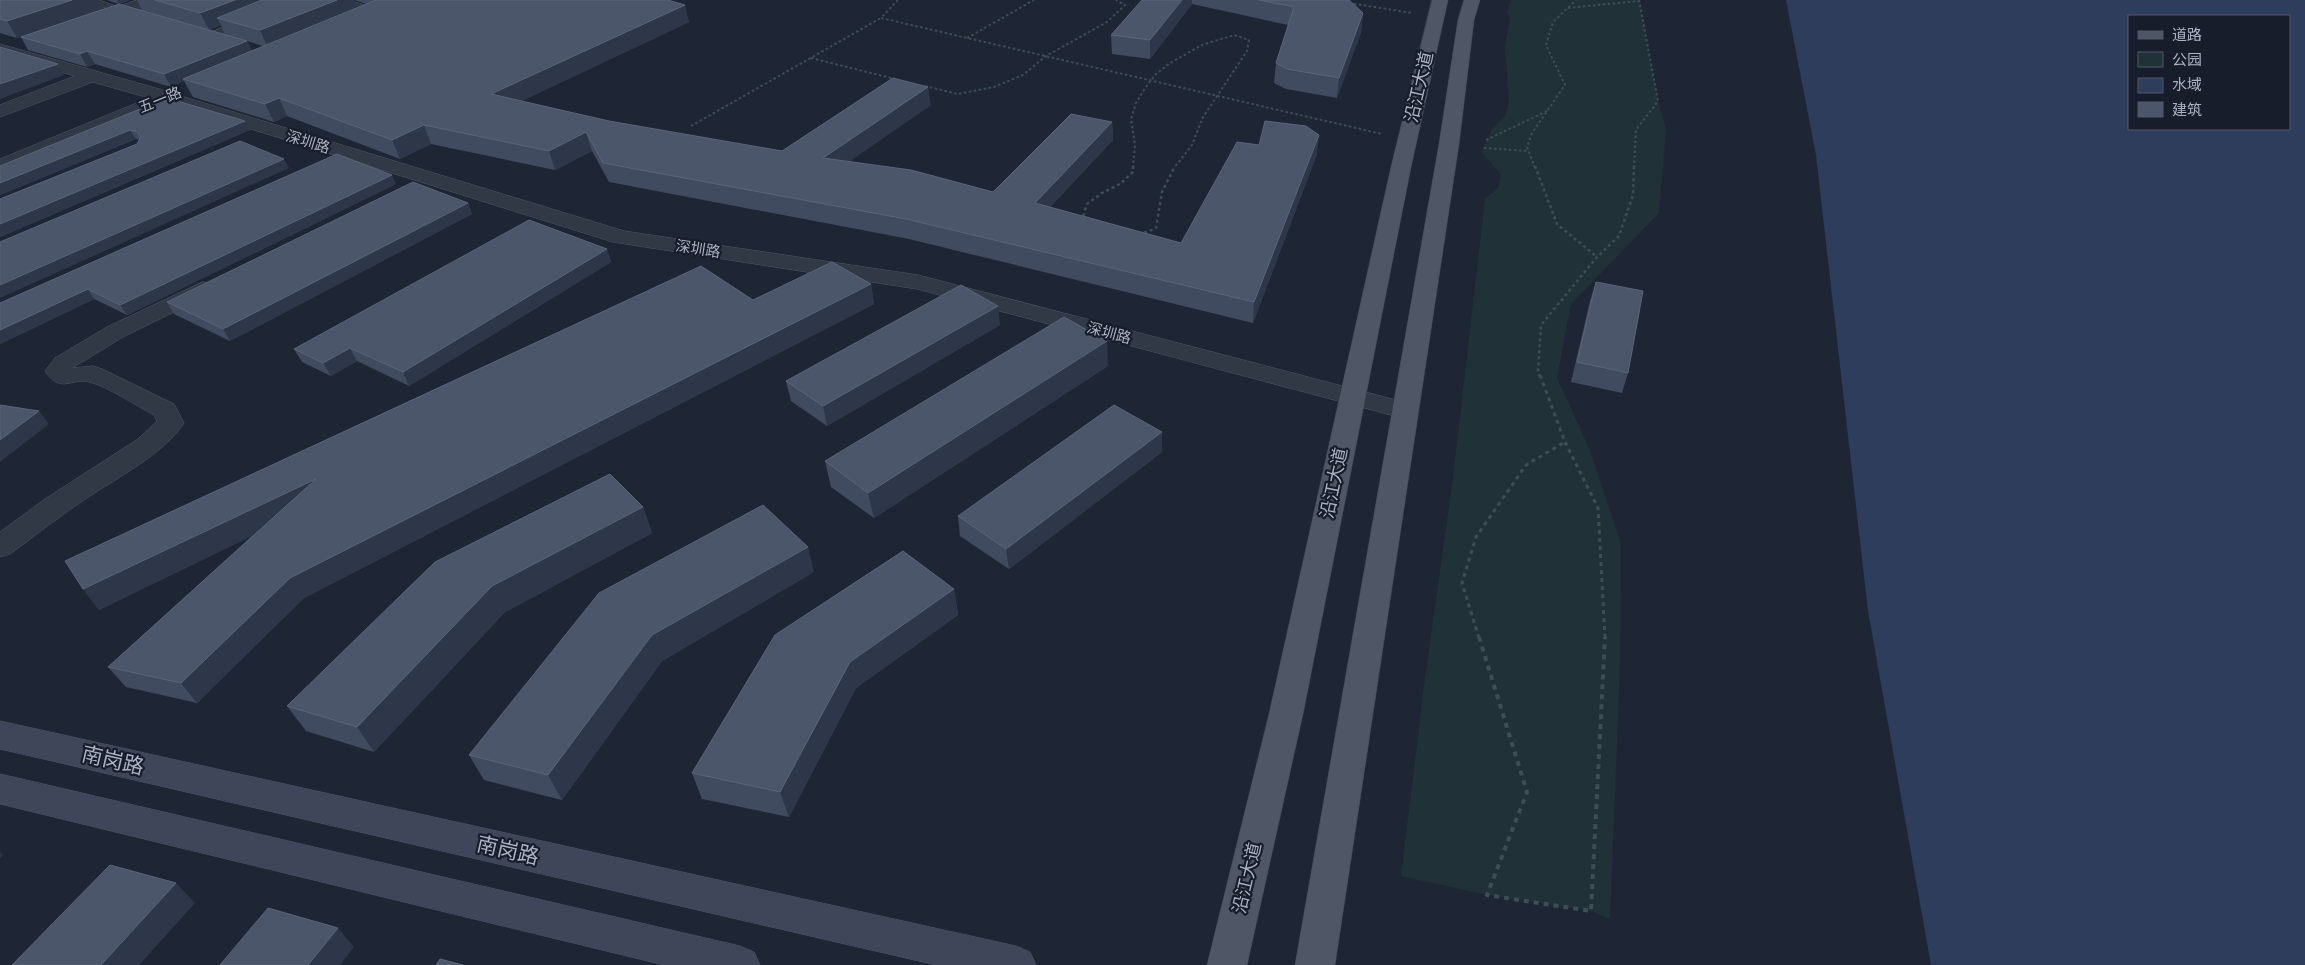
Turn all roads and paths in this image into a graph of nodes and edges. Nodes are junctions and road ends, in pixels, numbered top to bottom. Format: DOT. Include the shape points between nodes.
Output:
graph roads {
  1 [pos="90,0"];
  2 [pos="152,0"];
  3 [pos="334,0"];
  4 [pos="898,0"];
  5 [pos="1034,0"];
  6 [pos="1116,0"];
  7 [pos="1472,0"];
  8 [pos="1576,0"];
  9 [pos="1639,1"];
  10 [pos="1348,3"];
  11 [pos="1437,8"];
  12 [pos="1566,8"];
  13 [pos="383,9"];
  14 [pos="121,11"];
  15 [pos="147,18"];
  16 [pos="254,18"];
  17 [pos="881,18"];
  18 [pos="350,22"];
  19 [pos="76,26"];
  20 [pos="967,38"];
  21 [pos="31,41"];
  22 [pos="226,41"];
  23 [pos="2,50"];
  24 [pos="1046,56"];
  25 [pos="810,58"];
  26 [pos="92,76"];
  27 [pos="1150,80"];
  28 [pos="903,81"];
  29 [pos="921,85"];
  30 [pos="193,86"];
  31 [pos="1216,96"];
  32 [pos="166,97"];
  33 [pos="1548,110"];
  34 [pos="0,111"];
  35 [pos="691,126"];
  36 [pos="272,130"];
  37 [pos="1408,139"];
  38 [pos="1486,140"];
  39 [pos="245,142"];
  40 [pos="1484,148"];
  41 [pos="1528,152"];
  42 [pos="343,153"];
  43 [pos="316,165"];
  44 [pos="0,166"];
  45 [pos="426,179"];
  46 [pos="399,192"];
  47 [pos="1597,257"];
  48 [pos="222,279"];
  49 [pos="1352,396"];
  50 [pos="1406,411"];
  51 [pos="1566,442"];
  52 [pos="0,547"];
  53 [pos="0,734"];
  54 [pos="0,789"];
  55 [pos="740,965"];
  56 [pos="1016,965"];
  57 [pos="1227,965"];
  58 [pos="1315,965"];
  1 -- 14 [label="lane"];
  2 -- 14 [label="street"];
  3 -- 13 [label="lane"];
  4 -- 17 [label="path"];
  5 -- 20 [label="path"];
  6 -- 24 [label="path" via="1125,5 1107,22"];
  7 -- 50 [label="main road, 沿江大道" via="1466,20"];
  8 -- 12 [label="path"];
  9 -- 12 [label="path"];
  9 -- 47 [label="path" via="1658,101 1636,130 1633,195 1619,236"];
  10 -- 11 [label="path"];
  11 -- 37 [label="main road, 沿江大道"];
  12 -- 33 [label="path" via="1552,22 1546,45 1565,85"];
  13 -- 18 [label="street"];
  14 -- 15 [label="lane"];
  14 -- 19 [label="street"];
  16 -- 22 [label="lane" via="204,34"];
  17 -- 20 [label="path"];
  17 -- 25 [label="path"];
  20 -- 24 [label="path"];
  21 -- 23 [label="street"];
  23 -- 26 [label="street, 深圳路"];
  24 -- 27 [label="path"];
  24 -- 29 [label="path" via="1023,75 994,87 958,94"];
  25 -- 28 [label="path"];
  25 -- 35 [label="path"];
  26 -- 32 [label="street, 深圳路"];
  26 -- 34 [label="street"];
  27 -- 31 [label="path"];
  27 -- 31 [label="path" via="1184,52 1214,39 1234,35 1249,40 1247,51"];
  27 -- 31 [label="path" via="1130,120 1135,147 1133,172 1087,204 1083,217 1090,228 1129,236 1156,228 1162,192 1171,172 1192,145"];
  30 -- 32 [label="street, 五一路"];
  31 -- 37 [label="path"];
  32 -- 36 [label="street, 深圳路"];
  32 -- 44 [label="street, 五一路"];
  33 -- 38 [label="path"];
  33 -- 41 [label="path" via="1532,132"];
  36 -- 39 [label="street"];
  36 -- 42 [label="street, 深圳路"];
  37 -- 49 [label="main road, 沿江大道"];
  40 -- 41 [label="path"];
  41 -- 47 [label="path" via="1557,224"];
  42 -- 43 [label="street"];
  42 -- 45 [label="street, 深圳路"];
  45 -- 46 [label="street"];
  45 -- 49 [label="street, 深圳路" via="621,237 918,282"];
  47 -- 51 [label="path" via="1541,325 1538,371"];
  48 -- 52 [label="street" via="115,332 64,363 57,371 63,377 93,374 165,410 172,423 147,445"];
  49 -- 50 [label="street, 深圳路"];
  49 -- 57 [label="main road, 沿江大道" via="1286,714"];
  50 -- 58 [label="main road, 沿江大道"];
  51 -- 51 [label="path" via="1598,508 1605,641 1591,911 1487,895 1527,792 1462,583 1476,537 1526,465"];
  53 -- 56 [label="main road, 南岗路"];
  54 -- 55 [label="main road"];
}
